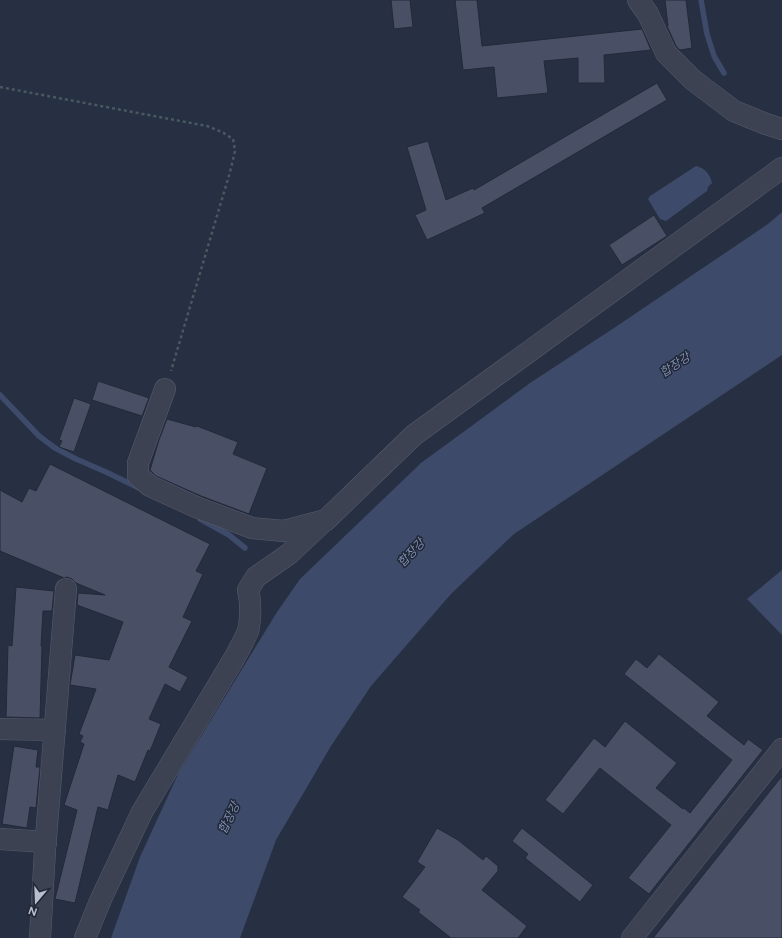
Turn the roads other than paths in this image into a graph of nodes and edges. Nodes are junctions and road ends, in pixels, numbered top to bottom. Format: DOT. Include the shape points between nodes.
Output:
graph roads {
  1 [pos="638,0"];
  2 [pos="782,129"];
  3 [pos="782,168"];
  4 [pos="165,389"];
  5 [pos="326,520"];
  6 [pos="66,590"];
  7 [pos="0,729"];
  8 [pos="55,730"];
  9 [pos="782,749"];
  10 [pos="0,839"];
  11 [pos="46,842"];
  12 [pos="40,938"];
  13 [pos="85,938"];
  14 [pos="632,938"];
  1 -- 2 [label="street" via="648,14 666,53 693,80 734,110"];
  3 -- 5 [label="street" via="414,435"];
  4 -- 5 [label="street" via="138,463 138,476 150,486 252,528 284,531"];
  5 -- 13 [label="street" via="289,554 256,578 248,590 248,632 142,812"];
  6 -- 8 [label="street"];
  7 -- 8 [label="street"];
  8 -- 11 [label="street"];
  9 -- 14 [label="street"];
  10 -- 11 [label="street"];
  11 -- 12 [label="street"];
}
